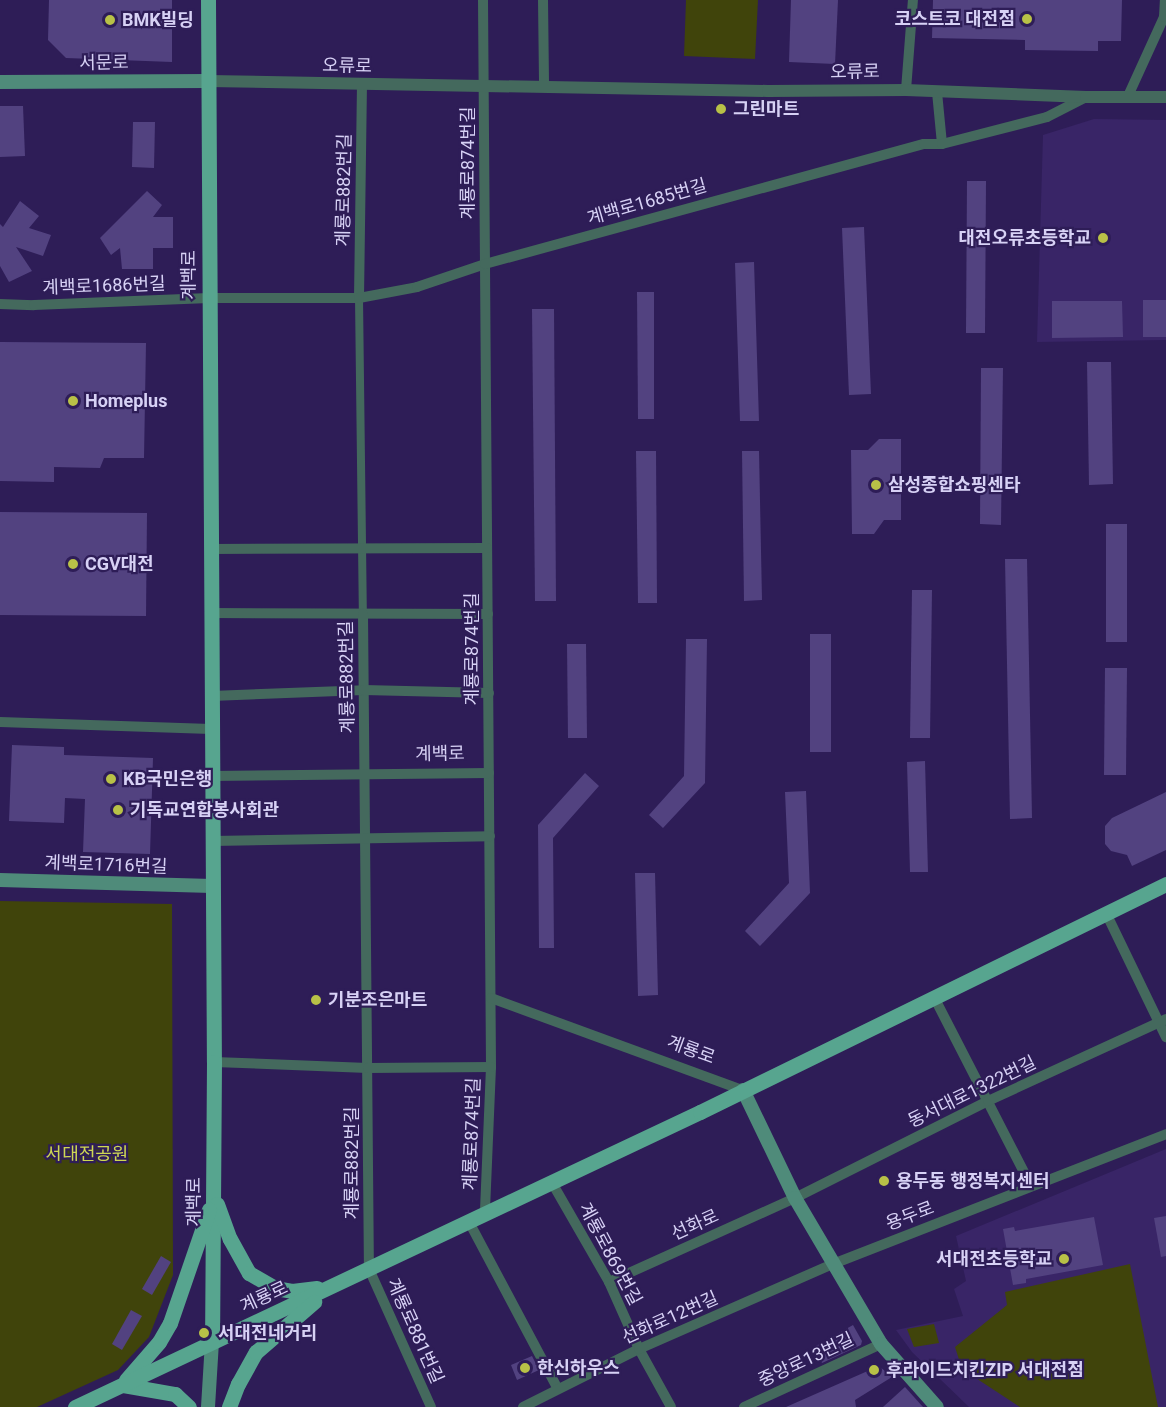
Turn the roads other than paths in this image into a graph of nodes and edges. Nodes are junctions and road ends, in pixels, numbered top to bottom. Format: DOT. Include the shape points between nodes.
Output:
graph roads {
  1 [pos="208,0"];
  2 [pos="483,0"];
  3 [pos="543,0"];
  4 [pos="913,0"];
  5 [pos="1165,0"];
  6 [pos="208,81"];
  7 [pos="0,82"];
  8 [pos="362,84"];
  9 [pos="485,86"];
  10 [pos="544,87"];
  11 [pos="906,90"];
  12 [pos="937,92"];
  13 [pos="1128,96"];
  14 [pos="1086,97"];
  15 [pos="1166,97"];
  16 [pos="942,144"];
  17 [pos="485,264"];
  18 [pos="209,298"];
  19 [pos="359,298"];
  20 [pos="0,304"];
  21 [pos="487,548"];
  22 [pos="210,549"];
  23 [pos="362,550"];
  24 [pos="211,613"];
  25 [pos="363,614"];
  26 [pos="488,614"];
  27 [pos="364,690"];
  28 [pos="489,693"];
  29 [pos="211,696"];
  30 [pos="0,722"];
  31 [pos="211,729"];
  32 [pos="489,773"];
  33 [pos="365,774"];
  34 [pos="211,776"];
  35 [pos="490,836"];
  36 [pos="366,837"];
  37 [pos="212,841"];
  38 [pos="0,880"];
  39 [pos="1166,884"];
  40 [pos="212,886"];
  41 [pos="1106,913"];
  42 [pos="934,997"];
  43 [pos="491,998"];
  44 [pos="1163,1021"];
  45 [pos="1166,1037"];
  46 [pos="214,1062"];
  47 [pos="491,1067"];
  48 [pos="368,1068"];
  49 [pos="743,1090"];
  50 [pos="988,1101"];
  51 [pos="1166,1134"];
  52 [pos="552,1181"];
  53 [pos="1031,1186"];
  54 [pos="214,1195"];
  55 [pos="795,1198"];
  56 [pos="485,1212"];
  57 [pos="468,1220"];
  58 [pos="833,1264"];
  59 [pos="369,1269"];
  60 [pos="609,1282"];
  61 [pos="335,1285"];
  62 [pos="212,1342"];
  63 [pos="881,1344"];
  64 [pos="639,1349"];
  65 [pos="123,1385"];
  66 [pos="558,1389"];
  67 [pos="75,1407"];
  68 [pos="189,1407"];
  69 [pos="208,1407"];
  70 [pos="229,1407"];
  71 [pos="431,1407"];
  72 [pos="523,1407"];
  73 [pos="671,1407"];
  74 [pos="744,1407"];
  75 [pos="937,1407"];
  1 -- 6 [label="main road, 계백로"];
  2 -- 9 [label="street"];
  3 -- 10 [label="street"];
  4 -- 11 [label="street"];
  5 -- 13 [label="street" via="1164,17"];
  6 -- 7 [label="main road, 서문로"];
  6 -- 8 [label="street, 오류로"];
  6 -- 18 [label="main road, 계백로"];
  8 -- 9 [label="street, 오류로"];
  8 -- 19 [label="street, 계룡로882번길"];
  9 -- 10 [label="street, 오류로"];
  9 -- 17 [label="street, 계룡로874번길"];
  10 -- 11 [label="street, 오류로"];
  11 -- 12 [label="street, 오류로"];
  12 -- 14 [label="street, 오류로"];
  12 -- 16 [label="street"];
  13 -- 14 [label="street, 오류로"];
  13 -- 15 [label="street, 오류로"];
  14 -- 16 [label="street, 계백로1685번길" via="1047,117"];
  16 -- 17 [label="street, 계백로1685번길" via="924,144"];
  17 -- 19 [label="street, 계백로1685번길" via="417,287"];
  17 -- 21 [label="street, 계룡로874번길"];
  18 -- 19 [label="street, 계백로1685번길"];
  18 -- 20 [label="street, 계백로1686번길"];
  18 -- 22 [label="main road, 계백로"];
  19 -- 23 [label="street, 계룡로882번길"];
  21 -- 23 [label="street"];
  21 -- 26 [label="street, 계룡로874번길"];
  22 -- 23 [label="street"];
  22 -- 24 [label="main road, 계백로"];
  23 -- 25 [label="street, 계룡로882번길"];
  24 -- 25 [label="street"];
  24 -- 29 [label="main road, 계백로"];
  25 -- 26 [label="street"];
  25 -- 27 [label="street, 계룡로882번길"];
  26 -- 28 [label="street, 계룡로874번길"];
  27 -- 28 [label="street"];
  27 -- 29 [label="street"];
  27 -- 33 [label="street, 계룡로882번길"];
  28 -- 32 [label="street, 계룡로874번길"];
  29 -- 31 [label="main road, 계백로"];
  30 -- 31 [label="street"];
  31 -- 34 [label="main road, 계백로"];
  32 -- 33 [label="street, 계백로"];
  32 -- 35 [label="street, 계룡로874번길"];
  33 -- 34 [label="street, 계백로"];
  33 -- 36 [label="street, 계룡로882번길"];
  34 -- 37 [label="main road, 계백로"];
  35 -- 36 [label="street"];
  35 -- 43 [label="street, 계룡로874번길"];
  36 -- 37 [label="street"];
  36 -- 48 [label="street, 계룡로882번길"];
  37 -- 40 [label="main road, 계백로"];
  38 -- 40 [label="main road, 계백로1716번길"];
  39 -- 41 [label="main road, 계룡로"];
  40 -- 46 [label="main road, 계백로"];
  41 -- 42 [label="main road, 계룡로"];
  41 -- 44 [label="street"];
  42 -- 49 [label="main road, 계룡로"];
  42 -- 50 [label="street"];
  43 -- 47 [label="street, 계룡로874번길"];
  43 -- 49 [label="street, 계룡로"];
  44 -- 45 [label="street"];
  44 -- 50 [label="street, 동서대로1322번길"];
  46 -- 48 [label="street"];
  46 -- 54 [label="main road, 계백로"];
  47 -- 48 [label="street"];
  47 -- 56 [label="street, 계룡로874번길"];
  48 -- 59 [label="street, 계룡로882번길"];
  49 -- 52 [label="main road, 계룡로"];
  49 -- 55 [label="main road"];
  50 -- 53 [label="street"];
  50 -- 55 [label="street, 동서대로1322번길"];
  51 -- 53 [label="street, 용두로"];
  52 -- 56 [label="main road, 계룡로"];
  52 -- 60 [label="street, 계룡로869번길"];
  53 -- 58 [label="street, 용두로"];
  54 -- 61 [label="main road" via="230,1239 249,1273 275,1288 292,1291"];
  54 -- 62 [label="main road, 계백로"];
  54 -- 65 [label="main road" via="170,1323"];
  55 -- 58 [label="main road"];
  55 -- 60 [label="street, 선화로"];
  56 -- 57 [label="main road, 계룡로"];
  57 -- 59 [label="main road, 계룡로"];
  57 -- 66 [label="street"];
  58 -- 63 [label="main road"];
  58 -- 64 [label="street, 선화로12번길"];
  59 -- 61 [label="main road, 계룡로"];
  59 -- 71 [label="street, 계룡로881번길"];
  60 -- 64 [label="street, 계룡로869번길"];
  61 -- 62 [label="main road, 계룡로"];
  61 -- 70 [label="main road" via="256,1352"];
  62 -- 65 [label="main road, 계룡로"];
  62 -- 69 [label="main road"];
  63 -- 74 [label="street, 중앙로13번길"];
  63 -- 75 [label="main road"];
  64 -- 66 [label="street, 선화로12번길"];
  64 -- 73 [label="street, 계룡로869번길"];
  65 -- 67 [label="main road, 계룡로"];
  65 -- 68 [label="main road" via="175,1394"];
  66 -- 72 [label="street, 선화로12번길"];
}
